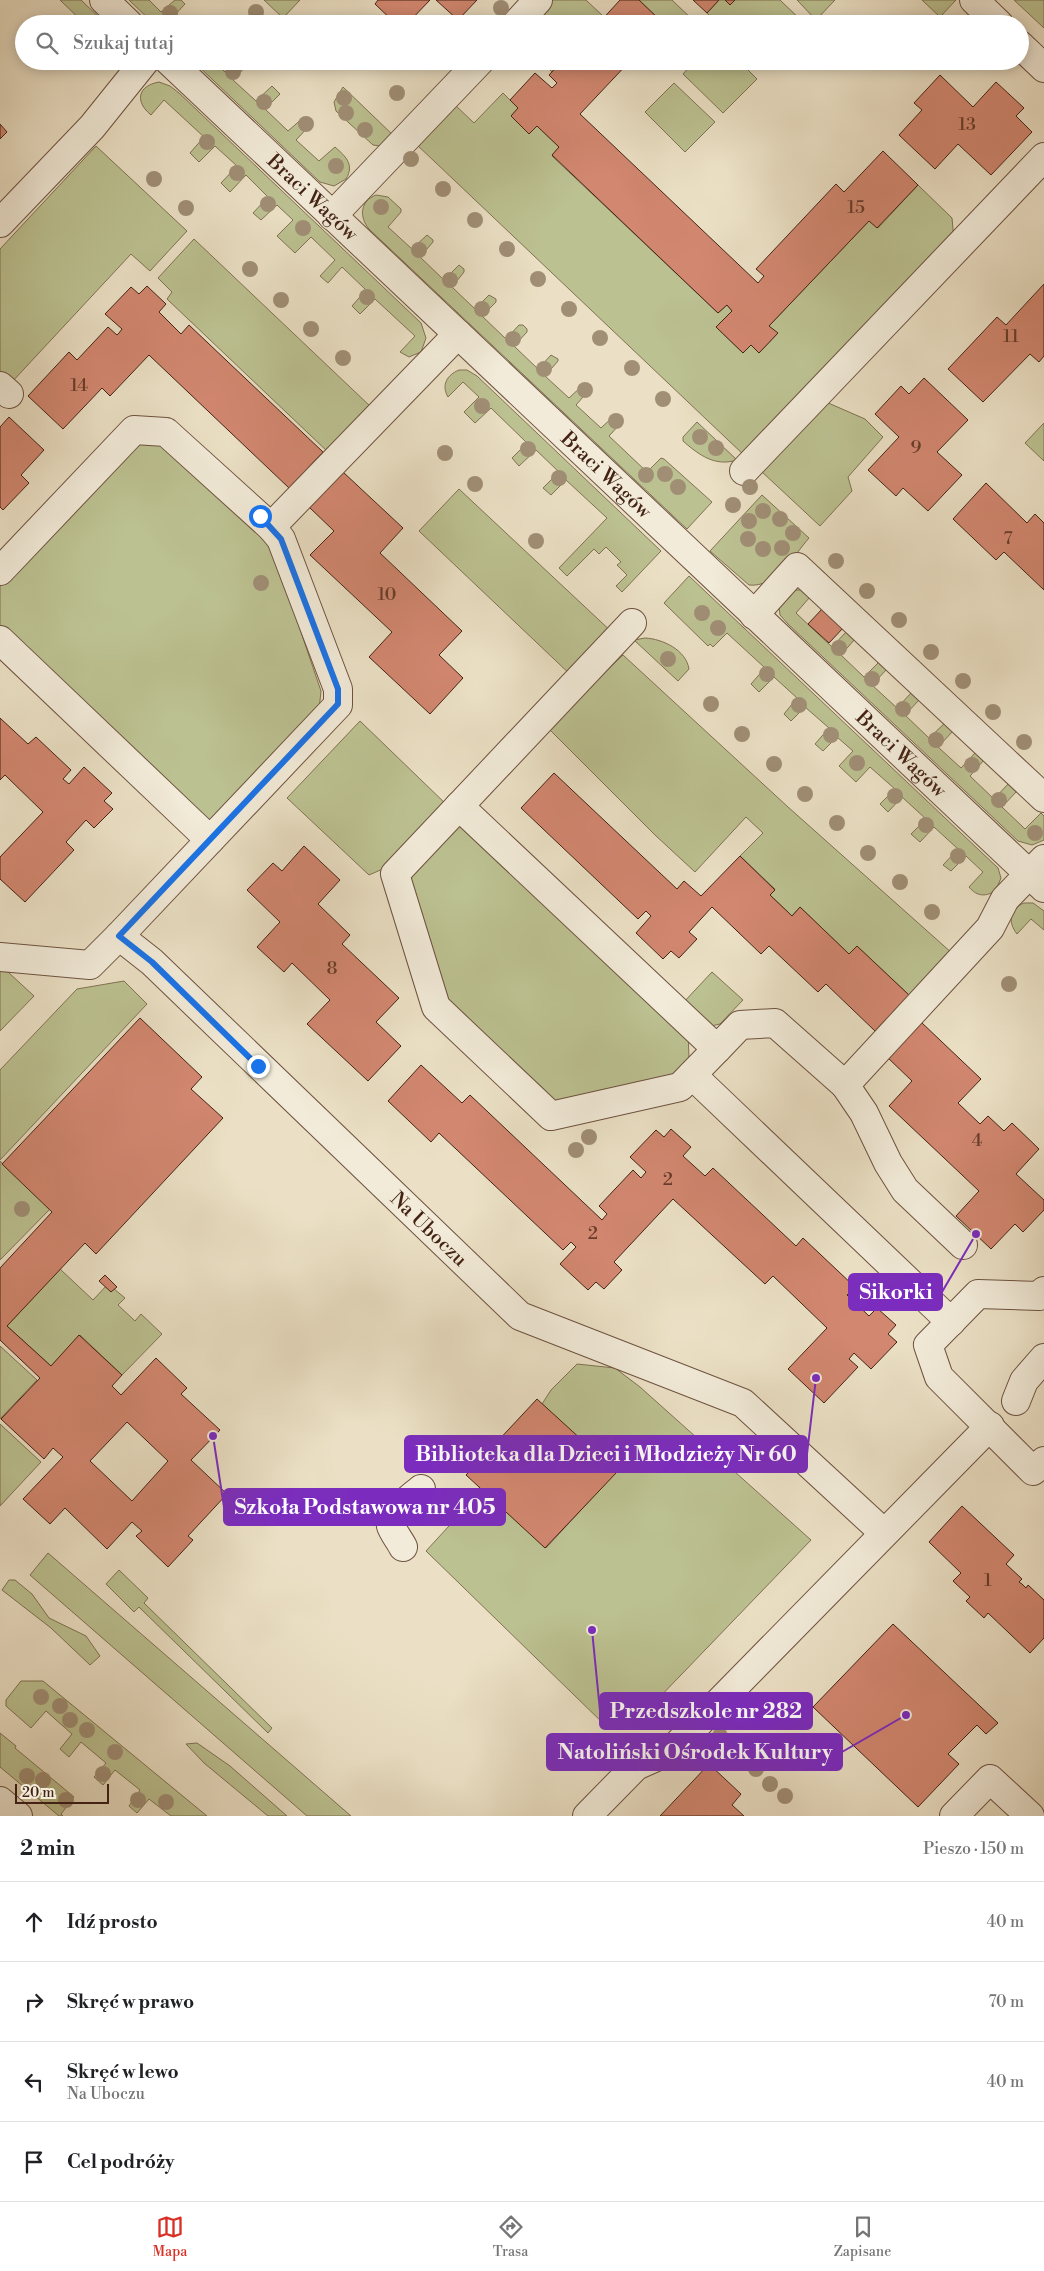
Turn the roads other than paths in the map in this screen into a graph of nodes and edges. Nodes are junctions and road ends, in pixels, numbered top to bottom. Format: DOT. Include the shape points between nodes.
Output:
graph roads {
  1 [pos="104,0"];
  2 [pos="538,0"];
  3 [pos="974,0"];
  4 [pos="120,15"];
  5 [pos="524,15"];
  6 [pos="990,15"];
  7 [pos="1029,54"];
  8 [pos="1044,68"];
  9 [pos="138,70"];
  10 [pos="178,70"];
  11 [pos="471,70"];
  12 [pos="1044,158"];
  13 [pos="332,216"];
  14 [pos="0,223"];
  15 [pos="458,334"];
  16 [pos="744,471"];
  17 [pos="271,527"];
  18 [pos="0,571"];
  19 [pos="754,615"];
  20 [pos="632,623"];
  21 [pos="0,640"];
  22 [pos="1044,798"];
  23 [pos="459,806"];
  24 [pos="210,840"];
  25 [pos="1039,874"];
  26 [pos="119,936"];
  27 [pos="0,957"];
  28 [pos="717,1049"];
  29 [pos="692,1075"];
  30 [pos="845,1085"];
  31 [pos="963,1245"];
  32 [pos="1044,1291"];
  33 [pos="951,1322"];
  34 [pos="1044,1358"];
  35 [pos="1016,1401"];
  36 [pos="990,1426"];
  37 [pos="1044,1461"];
  38 [pos="421,1489"];
  39 [pos="884,1532"];
  40 [pos="403,1547"];
  41 [pos="0,1801"];
  42 [pos="18,1816"];
  43 [pos="587,1816"];
  44 [pos="954,1816"];
  45 [pos="1030,1816"];
  1 -- 4 [label="street"];
  2 -- 5 [label="street"];
  3 -- 6 [label="street"];
  7 -- 8 [label="street"];
  9 -- 14 [label="street" via="92,127"];
  10 -- 13 [label="street, Braci Wagów"];
  11 -- 13 [label="street"];
  12 -- 16 [label="street"];
  13 -- 15 [label="street, Braci Wagów"];
  15 -- 17 [label="street"];
  15 -- 19 [label="street, Braci Wagów"];
  17 -- 18 [label="street" via="166,432 134,430"];
  17 -- 24 [label="street" via="281,539 338,689 338,704"];
  19 -- 22 [label="street" via="797,567"];
  19 -- 25 [label="street, Braci Wagów"];
  20 -- 23 [label="street"];
  21 -- 24 [label="street"];
  23 -- 28 [label="street"];
  23 -- 29 [label="street" via="395,874 436,1008 551,1116 680,1087"];
  24 -- 26 [label="street"];
  25 -- 30 [label="street" via="1006,899 990,928"];
  26 -- 27 [label="street" via="90,965"];
  26 -- 39 [label="street, Na Uboczu" via="152,962 520,1316 743,1403"];
  28 -- 29 [label="street"];
  28 -- 30 [label="street" via="740,1025 776,1023"];
  29 -- 33 [label="street"];
  30 -- 31 [label="street" via="864,1113 905,1190"];
  32 -- 33 [label="street" via="1039,1296 978,1294"];
  33 -- 36 [label="street" via="928,1345 939,1377"];
  34 -- 35 [label="street" via="1024,1381"];
  36 -- 37 [label="street" via="1033,1471"];
  36 -- 39 [label="street"];
  38 -- 40 [label="street" via="392,1517 391,1525"];
  39 -- 43 [label="street" via="672,1750 636,1766"];
  41 -- 42 [label="street"];
  44 -- 45 [label="street" via="990,1779"];
}
